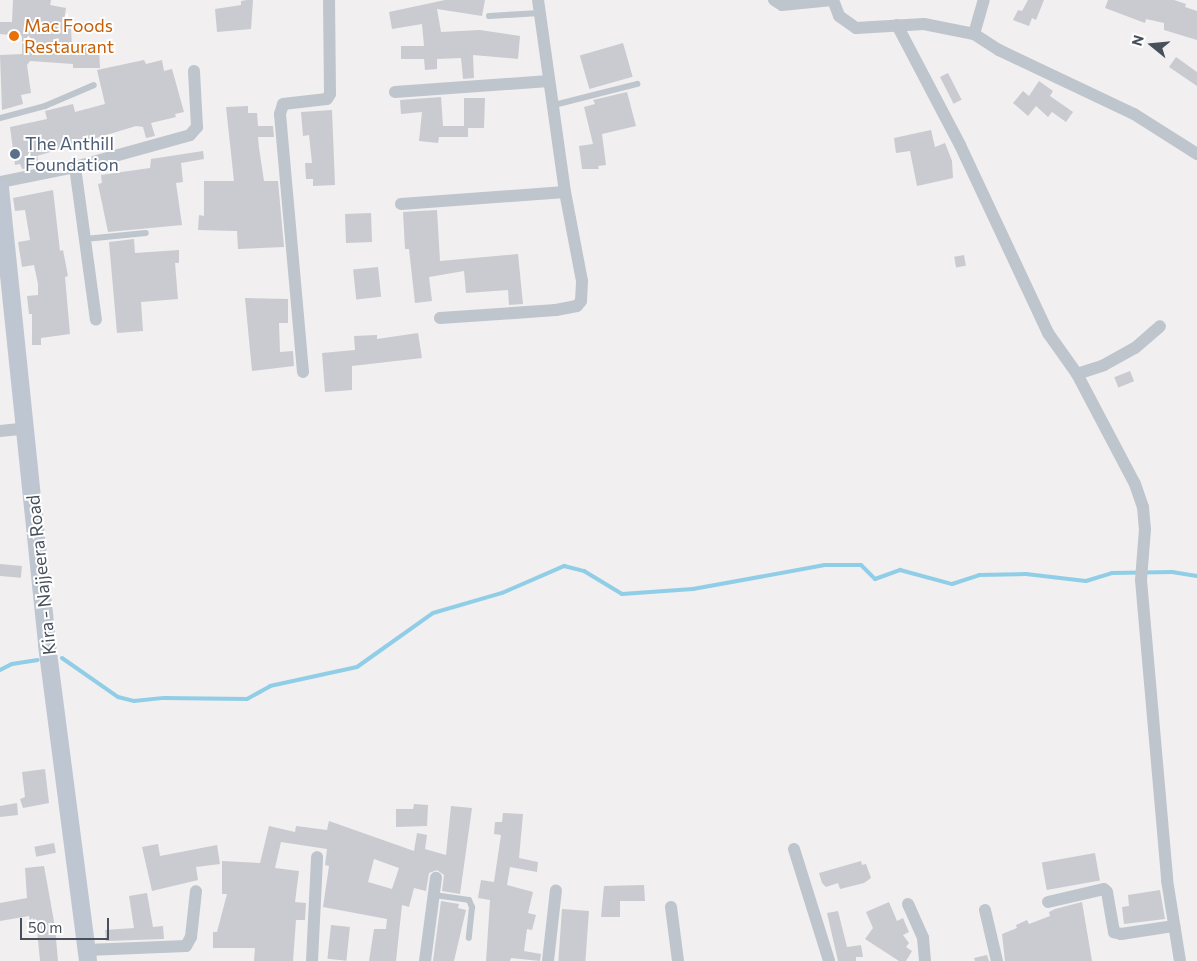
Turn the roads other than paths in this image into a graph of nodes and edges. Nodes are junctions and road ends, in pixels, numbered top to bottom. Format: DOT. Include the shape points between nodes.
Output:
graph roads {
  1 [pos="329,0"];
  2 [pos="774,0"];
  3 [pos="833,0"];
  4 [pos="984,0"];
  5 [pos="539,6"];
  6 [pos="489,16"];
  7 [pos="897,25"];
  8 [pos="974,34"];
  9 [pos="194,71"];
  10 [pos="549,81"];
  11 [pos="637,84"];
  12 [pos="94,85"];
  13 [pos="395,92"];
  14 [pos="554,105"];
  15 [pos="0,118"];
  16 [pos="1197,154"];
  17 [pos="74,167"];
  18 [pos="0,182"];
  19 [pos="0,188"];
  20 [pos="565,192"];
  21 [pos="401,204"];
  22 [pos="146,233"];
  23 [pos="85,239"];
  24 [pos="440,318"];
  25 [pos="96,320"];
  26 [pos="1160,326"];
  27 [pos="303,372"];
  28 [pos="1077,374"];
  29 [pos="26,428"];
  30 [pos="0,431"];
  31 [pos="794,849"];
  32 [pos="317,857"];
  33 [pos="436,878"];
  34 [pos="556,890"];
  35 [pos="196,891"];
  36 [pos="434,895"];
  37 [pos="1048,902"];
  38 [pos="908,904"];
  39 [pos="671,907"];
  40 [pos="985,910"];
  41 [pos="1174,926"];
  42 [pos="469,938"];
  43 [pos="87,955"];
  44 [pos="312,961"];
  45 [pos="425,961"];
  46 [pos="548,961"];
  47 [pos="678,961"];
  48 [pos="829,961"];
  49 [pos="925,961"];
  50 [pos="997,961"];
  51 [pos="1180,961"];
  1 -- 27 [label="street" via="330,94 327,99 284,104 280,114"];
  2 -- 3 [label="street" via="782,5"];
  3 -- 7 [label="street" via="839,16 856,28 878,29"];
  4 -- 8 [label="street"];
  5 -- 6 [label="lane"];
  5 -- 10 [label="street"];
  7 -- 8 [label="street" via="924,24"];
  7 -- 28 [label="street" via="964,154 1048,333"];
  8 -- 16 [label="street" via="999,50 1141,118"];
  9 -- 17 [label="street" via="197,127 190,135"];
  10 -- 13 [label="street"];
  10 -- 14 [label="street"];
  11 -- 14 [label="lane"];
  12 -- 15 [label="lane" via="45,106"];
  14 -- 20 [label="street"];
  17 -- 18 [label="street"];
  17 -- 23 [label="street"];
  19 -- 29 [label="main road, Kira - Najjeera Road"];
  20 -- 21 [label="street"];
  20 -- 24 [label="street" via="582,281 582,296 577,306"];
  22 -- 23 [label="lane"];
  23 -- 25 [label="street"];
  26 -- 28 [label="street" via="1127,352 1104,365"];
  28 -- 41 [label="street" via="1135,484 1143,507 1145,529 1141,580 1167,880"];
  29 -- 30 [label="street"];
  29 -- 43 [label="main road, Kira - Najjeera Road" via="47,645"];
  31 -- 48 [label="street"];
  32 -- 44 [label="street"];
  33 -- 36 [label="street"];
  34 -- 46 [label="street"];
  35 -- 43 [label="street" via="191,937 186,946"];
  36 -- 42 [label="lane" via="469,900 472,907"];
  36 -- 45 [label="street"];
  37 -- 41 [label="street" via="1104,889 1114,932 1121,934"];
  38 -- 49 [label="street" via="923,938"];
  39 -- 47 [label="street"];
  40 -- 50 [label="street"];
  41 -- 51 [label="street"];
}
